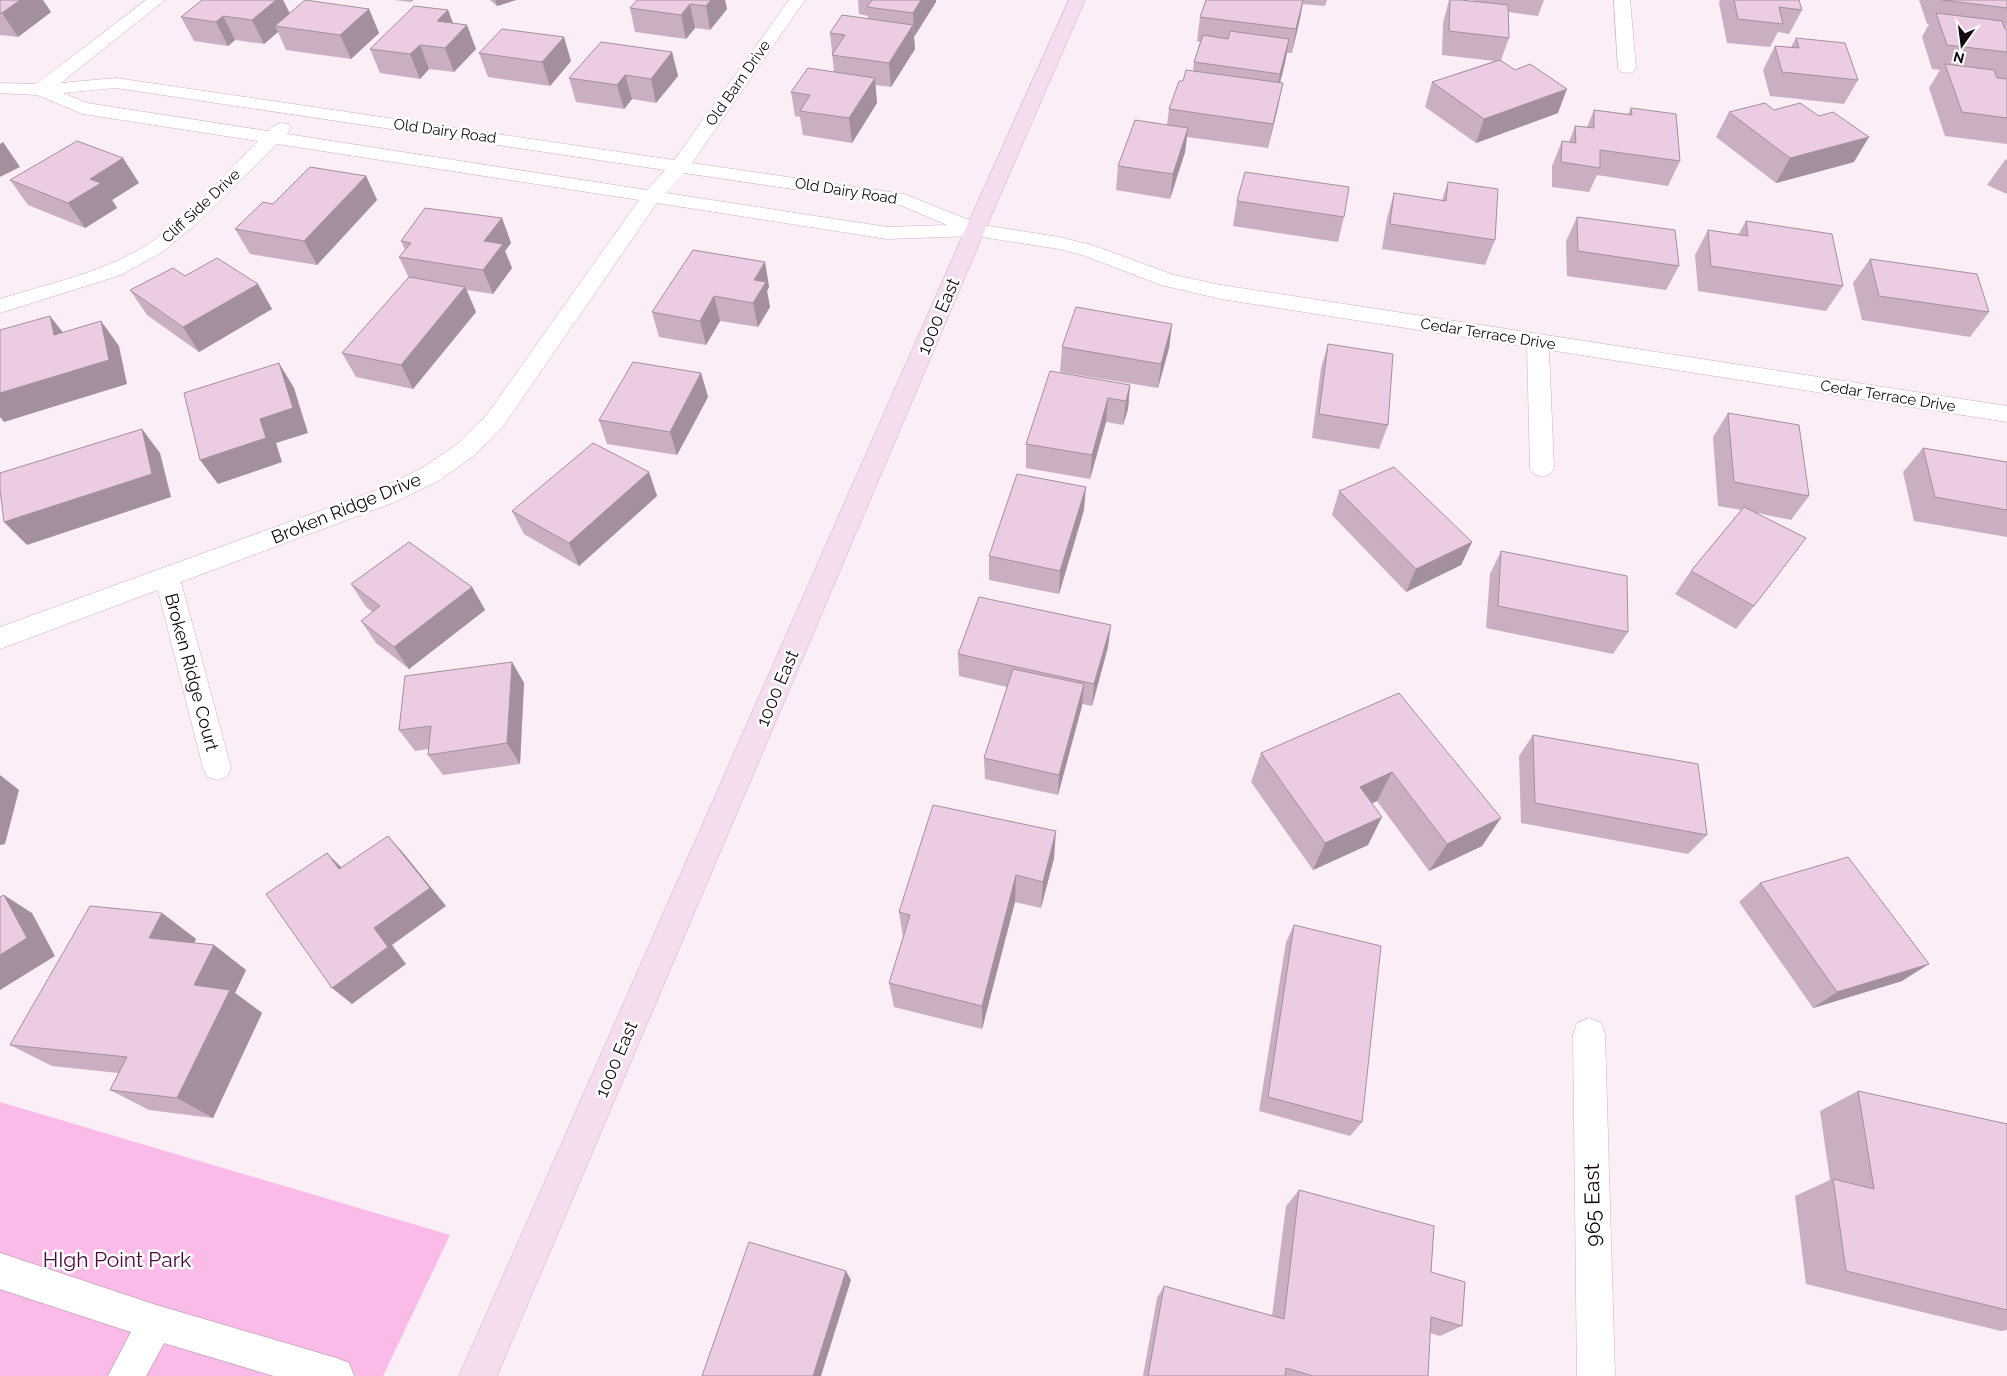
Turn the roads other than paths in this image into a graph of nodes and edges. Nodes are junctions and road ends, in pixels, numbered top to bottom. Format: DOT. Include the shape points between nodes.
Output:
graph roads {
  1 [pos="157,0"];
  2 [pos="797,0"];
  3 [pos="1077,0"];
  4 [pos="1622,0"];
  5 [pos="1627,68"];
  6 [pos="0,88"];
  7 [pos="40,90"];
  8 [pos="301,110"];
  9 [pos="273,137"];
  10 [pos="680,166"];
  11 [pos="652,196"];
  12 [pos="975,230"];
  13 [pos="0,306"];
  14 [pos="1538,342"];
  15 [pos="2007,414"];
  16 [pos="1542,468"];
  17 [pos="167,576"];
  18 [pos="0,638"];
  19 [pos="216,768"];
  20 [pos="1589,1034"];
  21 [pos="0,1271"];
  22 [pos="156,1323"];
  23 [pos="126,1376"];
  24 [pos="336,1376"];
  25 [pos="478,1376"];
  26 [pos="1596,1376"];
  1 -- 7 [label="street"];
  2 -- 10 [label="street, Old Barn Drive"];
  3 -- 12 [label="street, 1000 East"];
  4 -- 5 [label="street"];
  6 -- 7 [label="street"];
  7 -- 8 [label="street, Old Dairy Road" via="116,82"];
  7 -- 9 [label="street, Old Dairy Road" via="83,108"];
  8 -- 9 [label="street, Cliff Side Drive"];
  8 -- 10 [label="street, Old Dairy Road"];
  9 -- 11 [label="street, Old Dairy Road"];
  9 -- 13 [label="street, Cliff Side Drive" via="157,247 114,270"];
  10 -- 11 [label="street, Broken Ridge Drive"];
  10 -- 12 [label="street, Old Dairy Road" via="904,200"];
  11 -- 12 [label="street, Old Dairy Road" via="887,233"];
  11 -- 17 [label="street, Broken Ridge Drive" via="496,419 467,449 431,474 386,496"];
  12 -- 14 [label="street, Cedar Terrace Drive" via="1092,251 1168,280 1221,292"];
  12 -- 25 [label="street, 1000 East"];
  14 -- 15 [label="street, Cedar Terrace Drive"];
  14 -- 16 [label="street"];
  17 -- 18 [label="street, Broken Ridge Drive"];
  17 -- 19 [label="street, Broken Ridge Court"];
  20 -- 26 [label="street, 965 East"];
  21 -- 22 [label="lane"];
  22 -- 23 [label="lane"];
  22 -- 24 [label="lane"];
}
